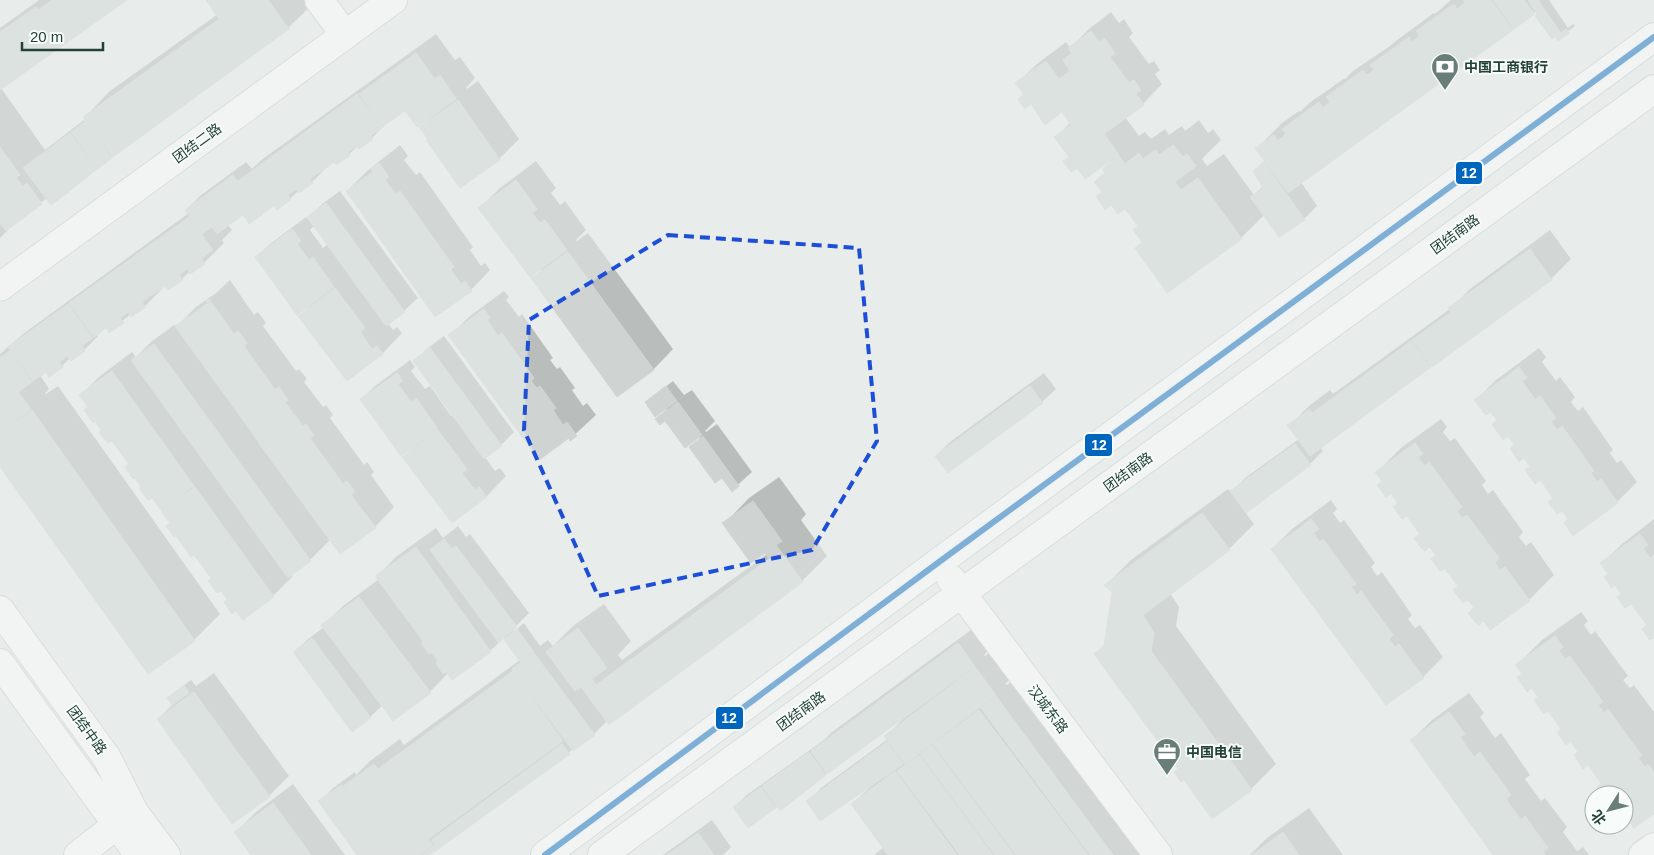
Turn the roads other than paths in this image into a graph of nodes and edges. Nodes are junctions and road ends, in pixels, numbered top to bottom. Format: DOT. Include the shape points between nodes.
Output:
graph roads {
  1 [pos="319,0"];
  2 [pos="393,0"];
  3 [pos="345,35"];
  4 [pos="1654,37"];
  5 [pos="1654,89"];
  6 [pos="0,287"];
  7 [pos="939,562"];
  8 [pos="962,593"];
  9 [pos="0,610"];
  10 [pos="0,663"];
  11 [pos="126,818"];
  12 [pos="1654,847"];
  13 [pos="78,855"];
  14 [pos="139,855"];
  15 [pos="166,855"];
  16 [pos="545,855"];
  17 [pos="602,855"];
  18 [pos="1158,855"];
  19 [pos="1642,855"];
  1 -- 3 [label="street"];
  2 -- 3 [label="street, 团结二路"];
  3 -- 6 [label="street, 团结二路"];
  4 -- 7 [label="street"];
  5 -- 8 [label="street, 团结南路"];
  7 -- 8 [label="street, 汉城东路"];
  7 -- 16 [label="street"];
  8 -- 17 [label="street, 团结南路"];
  8 -- 18 [label="street, 汉城东路"];
  9 -- 11 [label="street, 团结中路" via="107,758"];
  10 -- 11 [label="street, 团结中路"];
  11 -- 13 [label="street"];
  11 -- 14 [label="street, 团结中路"];
  11 -- 15 [label="street, 团结中路"];
  12 -- 19 [label="street"];
}
